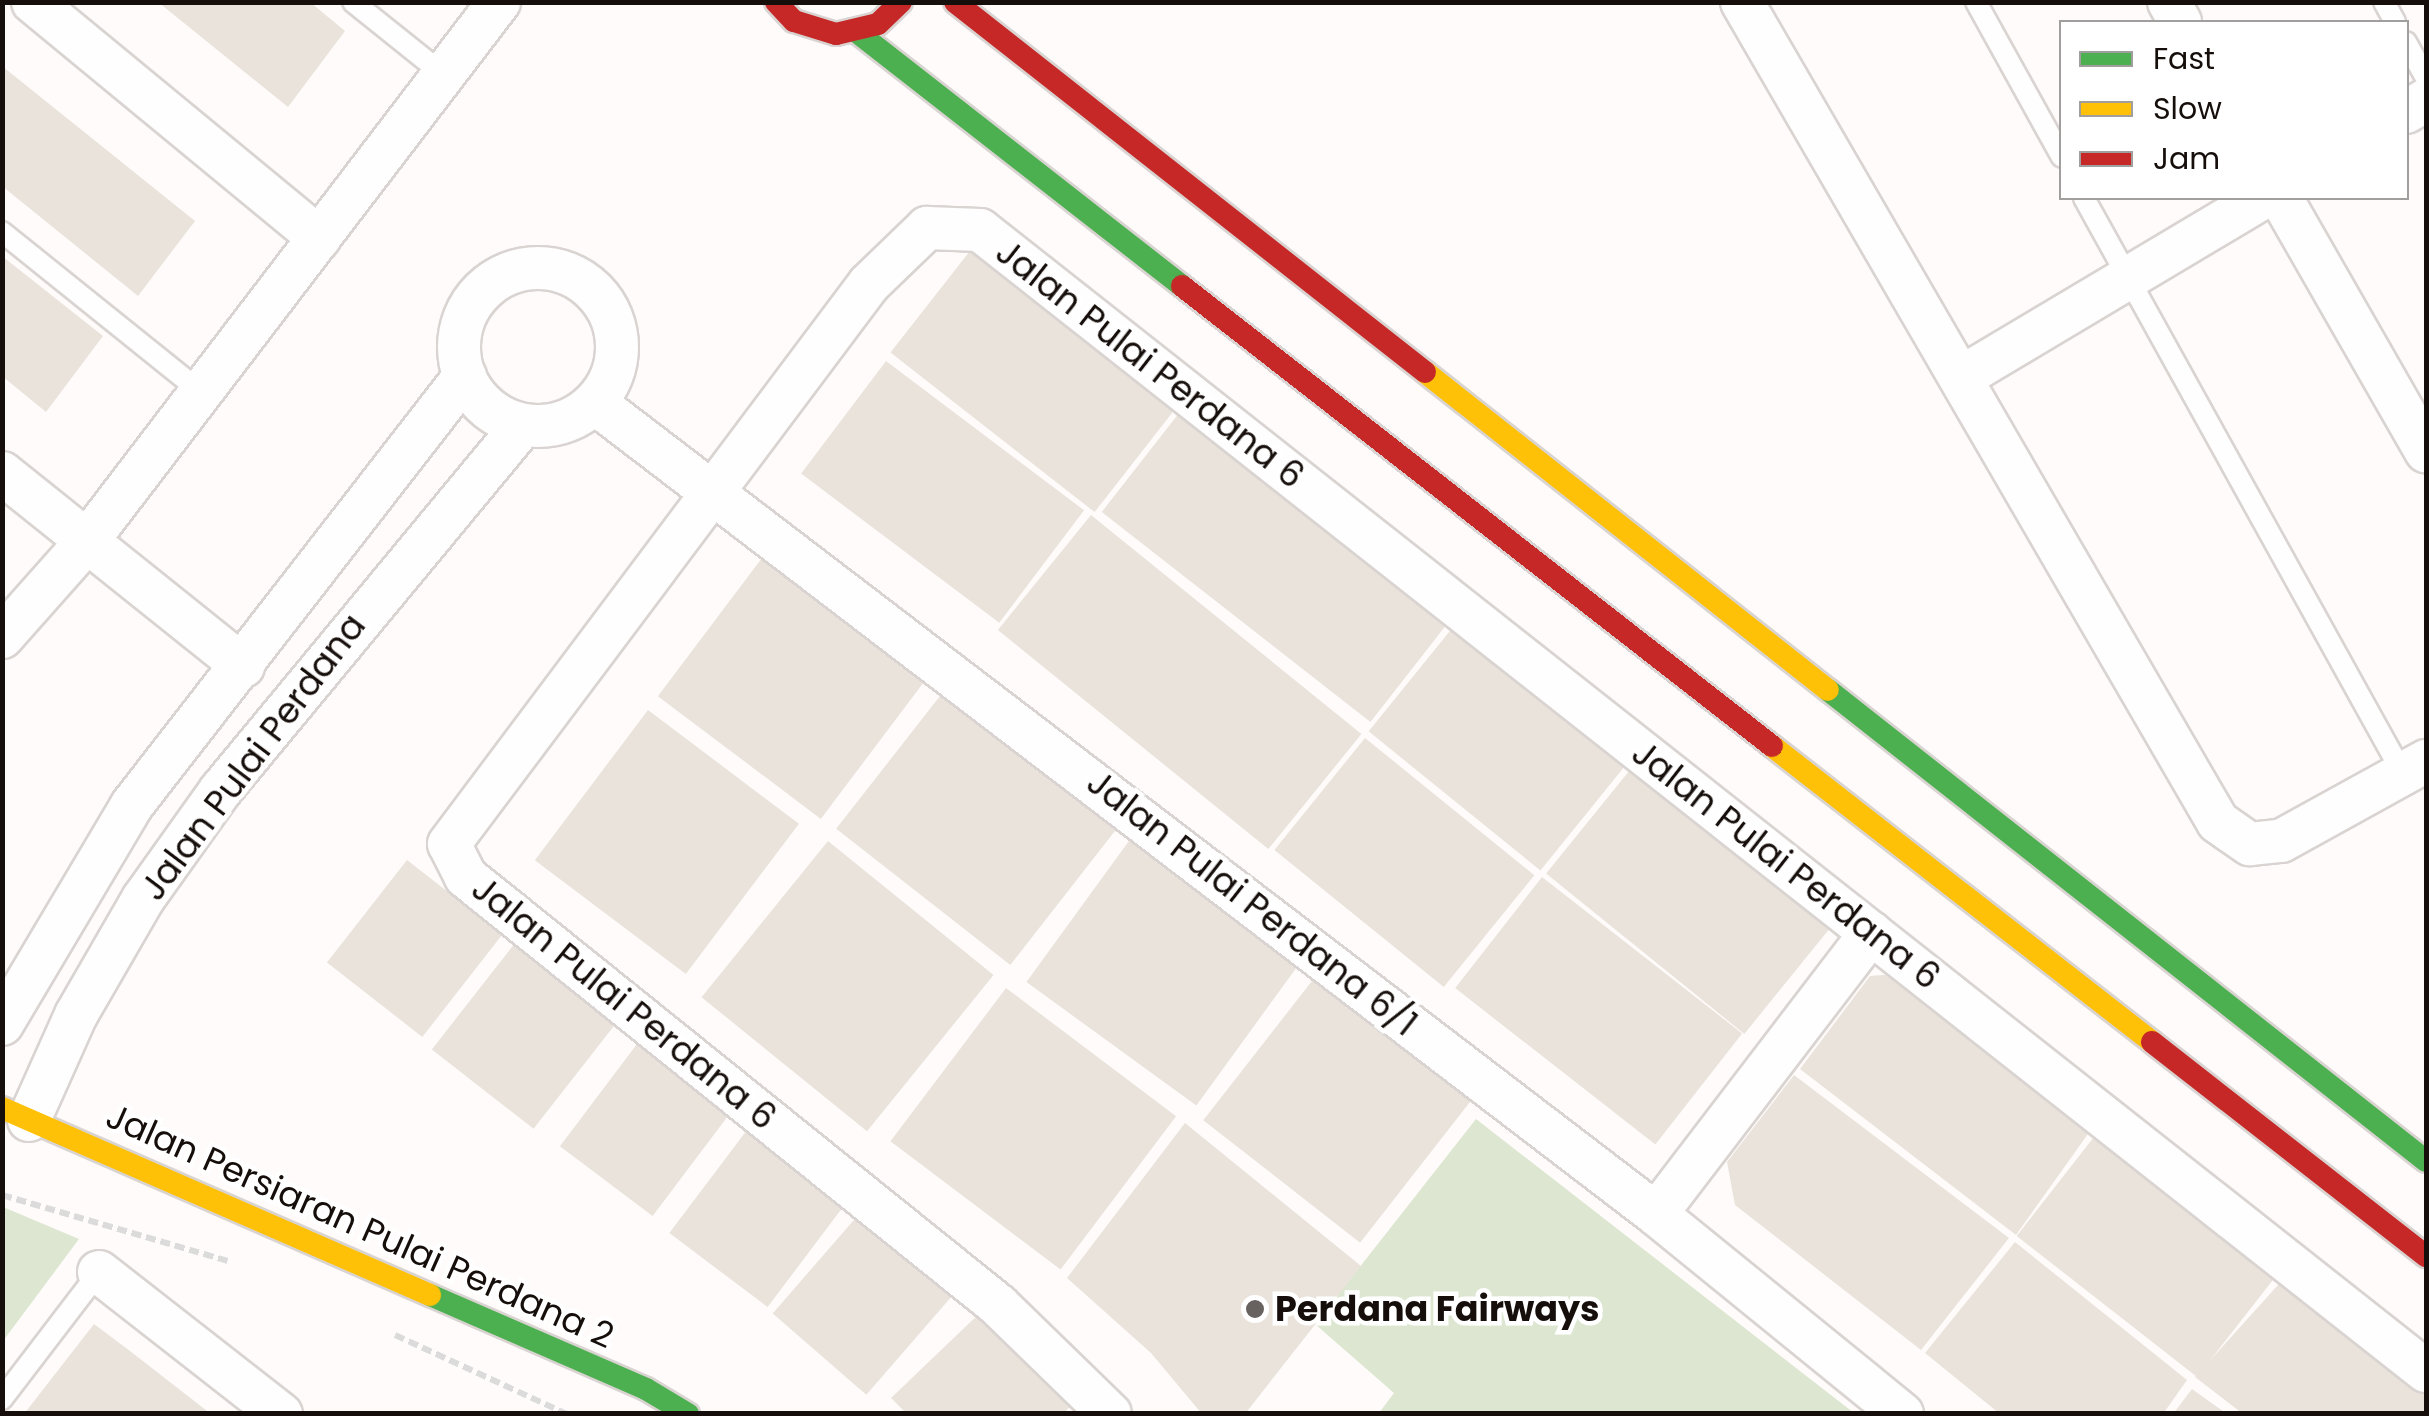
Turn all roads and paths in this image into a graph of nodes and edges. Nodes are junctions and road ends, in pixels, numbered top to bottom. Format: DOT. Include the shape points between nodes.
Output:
graph roads {
  1 [pos="33,2"];
  2 [pos="353,2"];
  3 [pos="499,2"];
  4 [pos="776,2"];
  5 [pos="900,2"];
  6 [pos="955,2"];
  7 [pos="1742,2"];
  8 [pos="1976,2"];
  9 [pos="857,32"];
  10 [pos="2409,47"];
  11 [pos="443,74"];
  12 [pos="2426,78"];
  13 [pos="2059,152"];
  14 [pos="2085,200"];
  15 [pos="2259,200"];
  16 [pos="2282,200"];
  17 [pos="2,232"];
  18 [pos="320,238"];
  19 [pos="2128,276"];
  20 [pos="465,376"];
  21 [pos="1962,378"];
  22 [pos="202,393"];
  23 [pos="595,403"];
  24 [pos="523,424"];
  25 [pos="2426,452"];
  26 [pos="2,473"];
  27 [pos="714,488"];
  28 [pos="88,540"];
  29 [pos="2,637"];
  30 [pos="243,666"];
  31 [pos="2414,767"];
  32 [pos="1871,933"];
  33 [pos="2,1024"];
  34 [pos="16,1114"];
  35 [pos="2426,1161"];
  36 [pos="2,1195"];
  37 [pos="1656,1214"];
  38 [pos="2426,1256"];
  39 [pos="246,1266"];
  40 [pos="99,1272"];
  41 [pos="388,1331"];
  42 [pos="2426,1371"];
  43 [pos="2,1399"];
  44 [pos="281,1414"];
  45 [pos="567,1414"];
  46 [pos="688,1414"];
  47 [pos="1110,1414"];
  48 [pos="1902,1414"];
  1 -- 18 [label="street"];
  2 -- 11 [label="lane"];
  3 -- 11 [label="street"];
  4 -- 9 [label="street" via="814,30"];
  5 -- 9 [label="street"];
  6 -- 35 [label="street"];
  7 -- 21 [label="street"];
  8 -- 13 [label="lane"];
  9 -- 38 [label="street"];
  10 -- 12 [label="lane"];
  11 -- 18 [label="street"];
  14 -- 19 [label="lane"];
  15 -- 19 [label="street"];
  16 -- 25 [label="street"];
  17 -- 22 [label="lane"];
  18 -- 22 [label="street"];
  19 -- 21 [label="street"];
  19 -- 31 [label="lane"];
  20 -- 23 [label="street" via="459,350 474,301 515,271 541,268 589,286 616,330 610,382"];
  20 -- 24 [label="street" via="478,399"];
  20 -- 30 [label="street, Jalan Pulai Perdana"];
  21 -- 31 [label="street" via="2218,822 2250,844 2281,841"];
  22 -- 28 [label="street"];
  23 -- 24 [label="street" via="549,426"];
  23 -- 27 [label="street, Jalan Pulai Perdana 6/1"];
  24 -- 34 [label="street, Jalan Pulai Perdana" via="220,791"];
  26 -- 28 [label="street"];
  27 -- 32 [label="street, Jalan Pulai Perdana 6" via="868,284 927,228 980,230"];
  27 -- 37 [label="street, Jalan Pulai Perdana 6/1"];
  27 -- 47 [label="street, Jalan Pulai Perdana 6" via="449,844 455,862 998,1304"];
  28 -- 29 [label="street"];
  28 -- 30 [label="street"];
  30 -- 33 [label="street, Jalan Pulai Perdana" via="132,805"];
  32 -- 37 [label="street"];
  32 -- 42 [label="street, Jalan Pulai Perdana 6"];
  34 -- 46 [label="street, Jalan Persiaran Pulai Perdana 2" via="646,1389"];
  36 -- 39 [label="path"];
  37 -- 48 [label="street, Jalan Pulai Perdana 6/1"];
  40 -- 43 [label="lane"];
  40 -- 44 [label="street"];
  41 -- 45 [label="path"];
}
